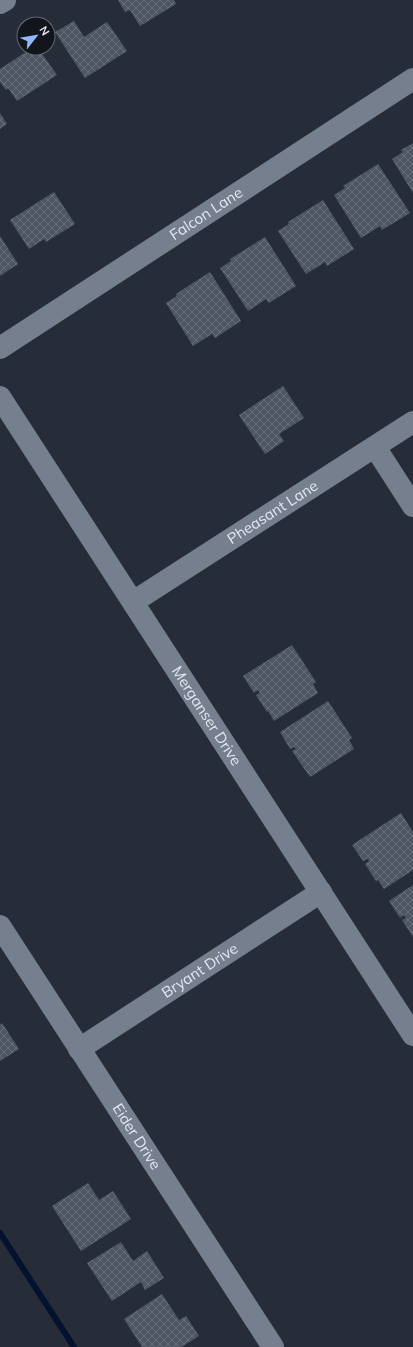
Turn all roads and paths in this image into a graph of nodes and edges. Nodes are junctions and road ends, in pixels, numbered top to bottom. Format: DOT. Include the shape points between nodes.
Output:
graph roads {
  1 [pos="5,0"];
  2 [pos="0,3"];
  3 [pos="413,79"];
  4 [pos="0,348"];
  5 [pos="0,397"];
  6 [pos="413,422"];
  7 [pos="375,447"];
  8 [pos="413,506"];
  9 [pos="133,602"];
  10 [pos="321,892"];
  11 [pos="0,926"];
  12 [pos="413,1035"];
  13 [pos="79,1049"];
  14 [pos="273,1347"];
  1 -- 2 [label="street"];
  3 -- 4 [label="street, Falcon Lane"];
  5 -- 9 [label="street, Merganser Drive"];
  6 -- 7 [label="street, Pheasant Lane"];
  7 -- 8 [label="street"];
  7 -- 9 [label="street, Pheasant Lane"];
  9 -- 10 [label="street, Merganser Drive"];
  10 -- 12 [label="street, Merganser Drive"];
  10 -- 13 [label="street, Bryant Drive"];
  11 -- 13 [label="street, Eider Drive"];
  13 -- 14 [label="street, Eider Drive"];
}
